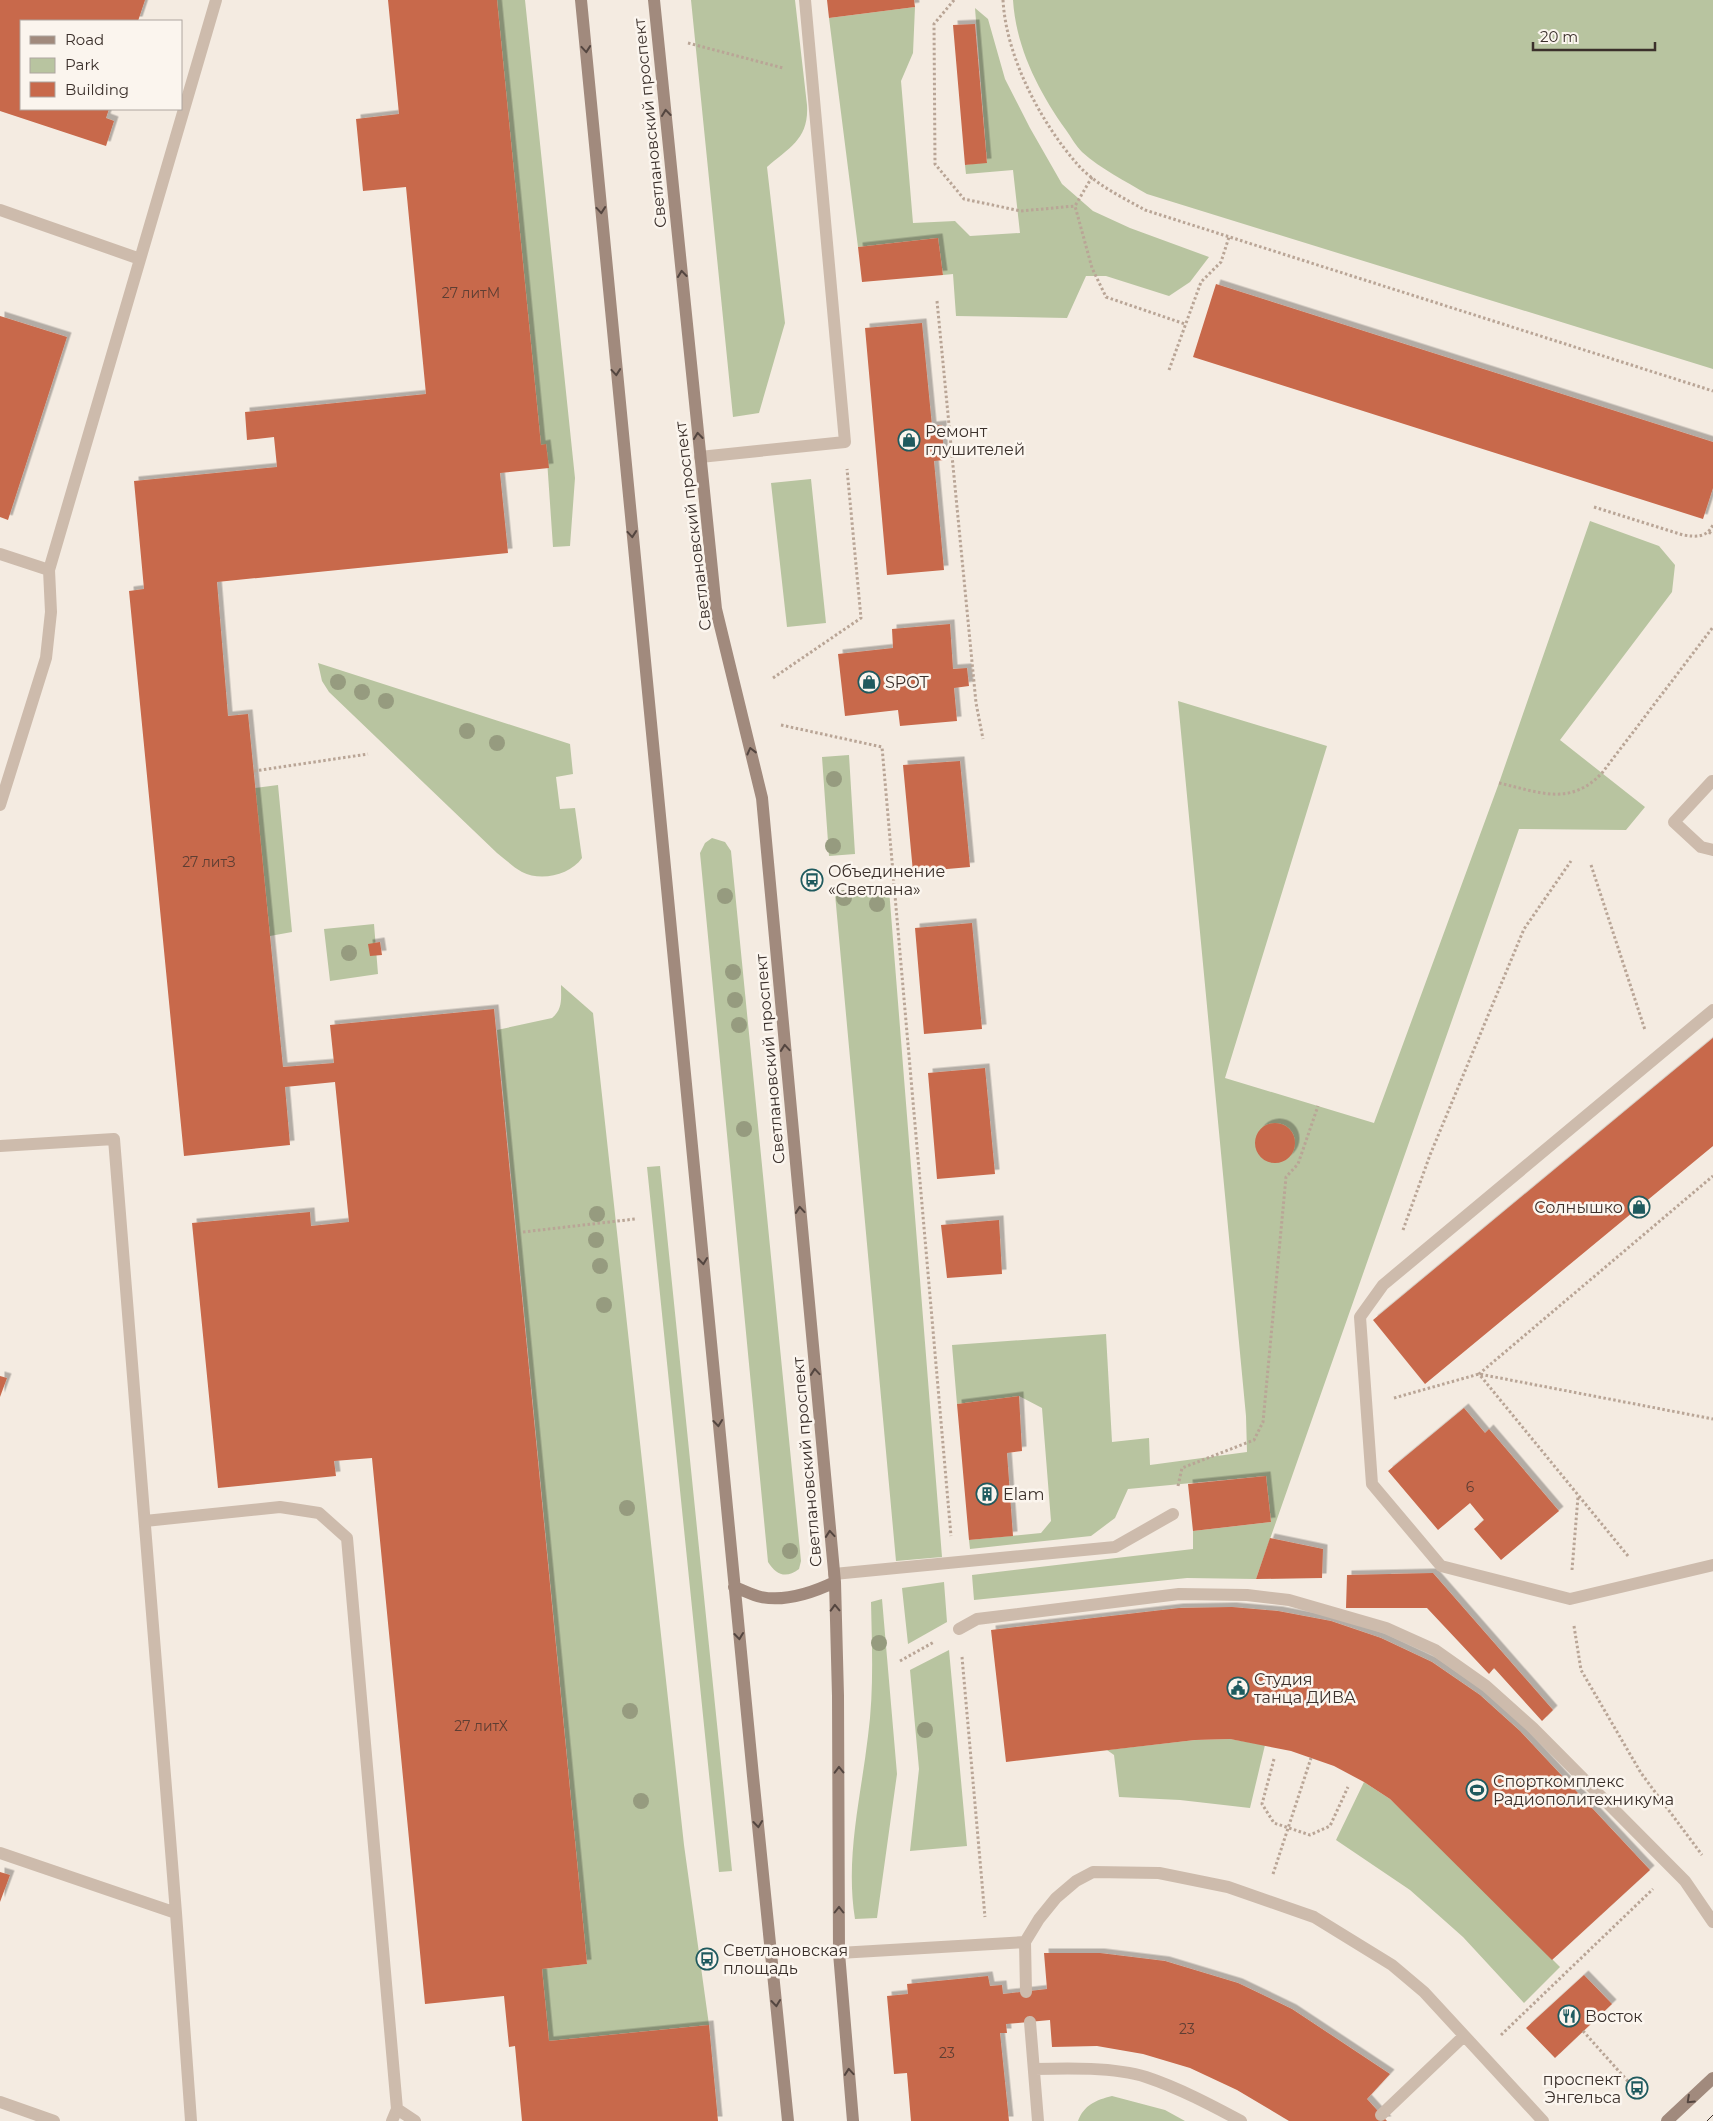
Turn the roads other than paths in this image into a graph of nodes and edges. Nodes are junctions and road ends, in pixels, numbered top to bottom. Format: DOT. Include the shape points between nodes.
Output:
graph roads {
  1 [pos="216,0"];
  2 [pos="581,0"];
  3 [pos="654,0"];
  4 [pos="805,0"];
  5 [pos="0,210"];
  6 [pos="140,259"];
  7 [pos="700,457"];
  8 [pos="0,554"];
  9 [pos="48,570"];
  10 [pos="1713,781"];
  11 [pos="0,806"];
  12 [pos="1713,850"];
  13 [pos="1713,1010"];
  14 [pos="0,1146"];
  15 [pos="1173,1514"];
  16 [pos="145,1521"];
  17 [pos="1713,1565"];
  18 [pos="834,1578"];
  19 [pos="734,1587"];
  20 [pos="959,1629"];
  21 [pos="0,1853"];
  22 [pos="176,1912"];
  23 [pos="1713,1922"];
  24 [pos="1025,1942"];
  25 [pos="839,1953"];
  26 [pos="1026,1992"];
  27 [pos="1030,2022"];
  28 [pos="1464,2036"];
  29 [pos="1034,2069"];
  30 [pos="1713,2078"];
  31 [pos="0,2102"];
  32 [pos="395,2115"];
  33 [pos="1381,2115"];
  34 [pos="54,2121"];
  35 [pos="190,2121"];
  36 [pos="415,2121"];
  37 [pos="788,2121"];
  38 [pos="853,2121"];
  39 [pos="1038,2121"];
  40 [pos="1241,2121"];
  41 [pos="1544,2121"];
  42 [pos="1668,2121"];
  1 -- 6 [label="lane"];
  2 -- 19 [label="main road, one-way"];
  7 -- 3 [label="main road, Светлановский проспект, one-way"];
  4 -- 7 [label="lane" via="845,442"];
  5 -- 6 [label="lane"];
  6 -- 9 [label="lane"];
  18 -- 7 [label="main road, Светлановский проспект, one-way" via="762,798 716,609"];
  8 -- 9 [label="lane"];
  9 -- 11 [label="lane" via="51,612 46,658"];
  10 -- 12 [label="lane" via="1674,822 1701,847"];
  13 -- 17 [label="lane" via="1383,1285 1360,1317 1372,1484 1441,1566 1570,1599"];
  14 -- 16 [label="lane" via="114,1138"];
  15 -- 18 [label="lane" via="1115,1547"];
  16 -- 22 [label="lane"];
  16 -- 32 [label="lane" via="280,1507 319,1513 347,1538"];
  18 -- 19 [label="main road" via="811,1594 785,1597 761,1597"];
  25 -- 18 [label="main road, Светлановский проспект, one-way" via="839,1743"];
  19 -- 37 [label="main road, one-way"];
  20 -- 23 [label="lane" via="977,1619 1179,1594 1247,1595 1289,1600 1386,1628 1435,1650 1486,1686 1533,1728 1685,1881"];
  21 -- 22 [label="lane"];
  22 -- 35 [label="lane"];
  24 -- 25 [label="lane"];
  24 -- 26 [label="lane"];
  24 -- 28 [label="lane" via="1056,1898 1093,1872 1159,1873 1228,1887 1314,1917 1392,1965 1424,1992"];
  38 -- 25 [label="main road, Светлановский проспект, one-way"];
  27 -- 29 [label="lane"];
  28 -- 33 [label="lane"];
  28 -- 41 [label="lane"];
  29 -- 39 [label="lane"];
  29 -- 40 [label="lane" via="1084,2068 1145,2076"];
  30 -- 42 [label="main road, one-way"];
  31 -- 34 [label="lane"];
  32 -- 36 [label="lane"];
}
